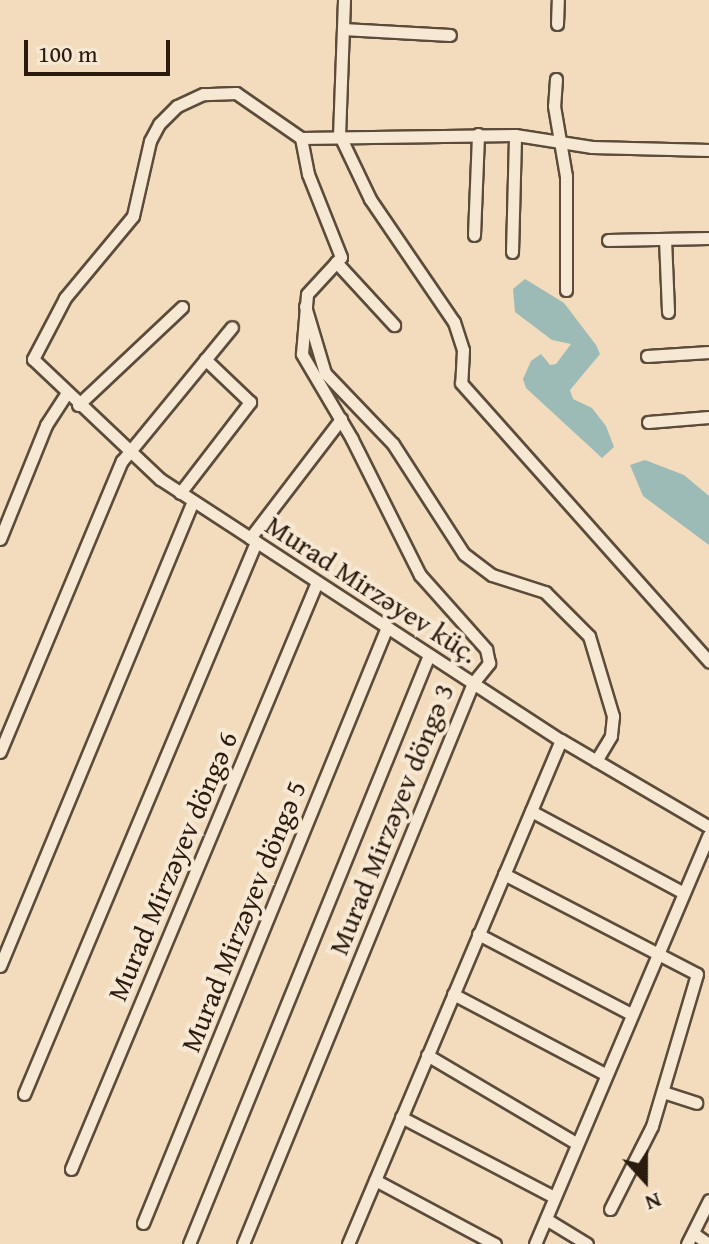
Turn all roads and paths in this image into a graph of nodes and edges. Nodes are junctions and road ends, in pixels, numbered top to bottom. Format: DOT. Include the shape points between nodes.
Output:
graph roads {
  1 [pos="344,0"];
  2 [pos="558,0"];
  3 [pos="557,24"];
  4 [pos="343,29"];
  5 [pos="450,35"];
  6 [pos="556,79"];
  7 [pos="339,134"];
  8 [pos="478,134"];
  9 [pos="515,135"];
  10 [pos="301,138"];
  11 [pos="562,141"];
  12 [pos="709,150"];
  13 [pos="474,235"];
  14 [pos="709,238"];
  15 [pos="665,239"];
  16 [pos="608,240"];
  17 [pos="512,252"];
  18 [pos="336,262"];
  19 [pos="566,290"];
  20 [pos="304,305"];
  21 [pos="182,307"];
  22 [pos="668,312"];
  23 [pos="394,325"];
  24 [pos="232,327"];
  25 [pos="709,352"];
  26 [pos="647,356"];
  27 [pos="205,359"];
  28 [pos="66,394"];
  29 [pos="78,405"];
  30 [pos="709,417"];
  31 [pos="341,419"];
  32 [pos="648,422"];
  33 [pos="128,452"];
  34 [pos="180,493"];
  35 [pos="193,501"];
  36 [pos="0,539"];
  37 [pos="253,540"];
  38 [pos="317,582"];
  39 [pos="387,627"];
  40 [pos="429,655"];
  41 [pos="709,661"];
  42 [pos="473,683"];
  43 [pos="561,740"];
  44 [pos="0,752"];
  45 [pos="596,761"];
  46 [pos="531,811"];
  47 [pos="709,827"];
  48 [pos="709,835"];
  49 [pos="504,874"];
  50 [pos="682,892"];
  51 [pos="478,934"];
  52 [pos="659,951"];
  53 [pos="0,966"];
  54 [pos="453,994"];
  55 [pos="631,1014"];
  56 [pos="427,1055"];
  57 [pos="605,1074"];
  58 [pos="663,1092"];
  59 [pos="24,1094"];
  60 [pos="696,1103"];
  61 [pos="401,1117"];
  62 [pos="576,1143"];
  63 [pos="71,1169"];
  64 [pos="375,1180"];
  65 [pos="554,1197"];
  66 [pos="709,1200"];
  67 [pos="610,1209"];
  68 [pos="546,1219"];
  69 [pos="143,1223"];
  70 [pos="690,1238"];
  71 [pos="189,1244"];
  72 [pos="243,1244"];
  73 [pos="348,1244"];
  74 [pos="495,1244"];
  75 [pos="535,1244"];
  76 [pos="587,1244"];
  77 [pos="709,1244"];
  1 -- 4 [label="street"];
  2 -- 3 [label="street"];
  4 -- 5 [label="street"];
  4 -- 7 [label="street"];
  6 -- 11 [label="street" via="554,106"];
  7 -- 8 [label="street"];
  7 -- 10 [label="street"];
  7 -- 41 [label="street" via="370,199 454,322 463,350 461,383"];
  8 -- 9 [label="street"];
  8 -- 13 [label="street"];
  9 -- 11 [label="street"];
  9 -- 17 [label="street"];
  10 -- 18 [label="street" via="308,174 341,251"];
  10 -- 28 [label="street, Murad Mirzəyev küç." via="236,93 203,94 177,106 150,141 133,216 124,233 65,298 33,359"];
  11 -- 12 [label="street" via="592,147"];
  11 -- 19 [label="street"];
  14 -- 15 [label="street"];
  15 -- 16 [label="street"];
  15 -- 22 [label="street"];
  18 -- 20 [label="street" via="310,286"];
  18 -- 23 [label="street"];
  20 -- 31 [label="street, Murad Mirzəyev döngə 3" via="302,354"];
  20 -- 45 [label="street" via="325,373 393,444 464,554 492,575 545,592 589,636 613,716 611,736"];
  21 -- 29 [label="street"];
  24 -- 27 [label="street"];
  25 -- 26 [label="street"];
  27 -- 33 [label="street"];
  27 -- 34 [label="street" via="250,402"];
  28 -- 29 [label="street, Murad Mirzəyev küç."];
  28 -- 36 [label="street" via="46,425"];
  29 -- 33 [label="street, Murad Mirzəyev küç."];
  30 -- 32 [label="street"];
  31 -- 37 [label="street"];
  31 -- 42 [label="street, Murad Mirzəyev döngə 3" via="420,575 489,655"];
  33 -- 34 [label="street, Murad Mirzəyev küç."];
  33 -- 44 [label="street"];
  34 -- 35 [label="street, Murad Mirzəyev küç."];
  35 -- 37 [label="street, Murad Mirzəyev küç."];
  35 -- 53 [label="street"];
  37 -- 38 [label="street, Murad Mirzəyev küç."];
  37 -- 59 [label="street"];
  38 -- 39 [label="street, Murad Mirzəyev küç."];
  38 -- 63 [label="street, Murad Mirzəyev döngə 6"];
  39 -- 40 [label="street, Murad Mirzəyev küç."];
  39 -- 69 [label="street, Murad Mirzəyev döngə 5"];
  40 -- 42 [label="street, Murad Mirzəyev küç."];
  40 -- 71 [label="street"];
  42 -- 43 [label="street, Murad Mirzəyev küç."];
  42 -- 72 [label="street, Murad Mirzəyev döngə 3"];
  43 -- 45 [label="street, Murad Mirzəyev küç."];
  43 -- 46 [label="street"];
  45 -- 47 [label="street, Murad Mirzəyev küç."];
  46 -- 49 [label="street"];
  46 -- 50 [label="street"];
  48 -- 50 [label="street"];
  49 -- 51 [label="street"];
  49 -- 52 [label="street"];
  50 -- 52 [label="street"];
  51 -- 54 [label="street"];
  51 -- 55 [label="street"];
  52 -- 55 [label="street"];
  52 -- 58 [label="street" via="697,974"];
  54 -- 56 [label="street"];
  54 -- 57 [label="street"];
  55 -- 57 [label="street"];
  56 -- 61 [label="street"];
  56 -- 62 [label="street"];
  57 -- 62 [label="street"];
  58 -- 60 [label="street"];
  58 -- 67 [label="street" via="648,1135"];
  61 -- 64 [label="street"];
  61 -- 65 [label="street"];
  62 -- 65 [label="street"];
  64 -- 73 [label="street"];
  64 -- 74 [label="street"];
  65 -- 68 [label="street"];
  66 -- 70 [label="street"];
  68 -- 75 [label="street"];
  68 -- 76 [label="street"];
  70 -- 77 [label="street"];
}
